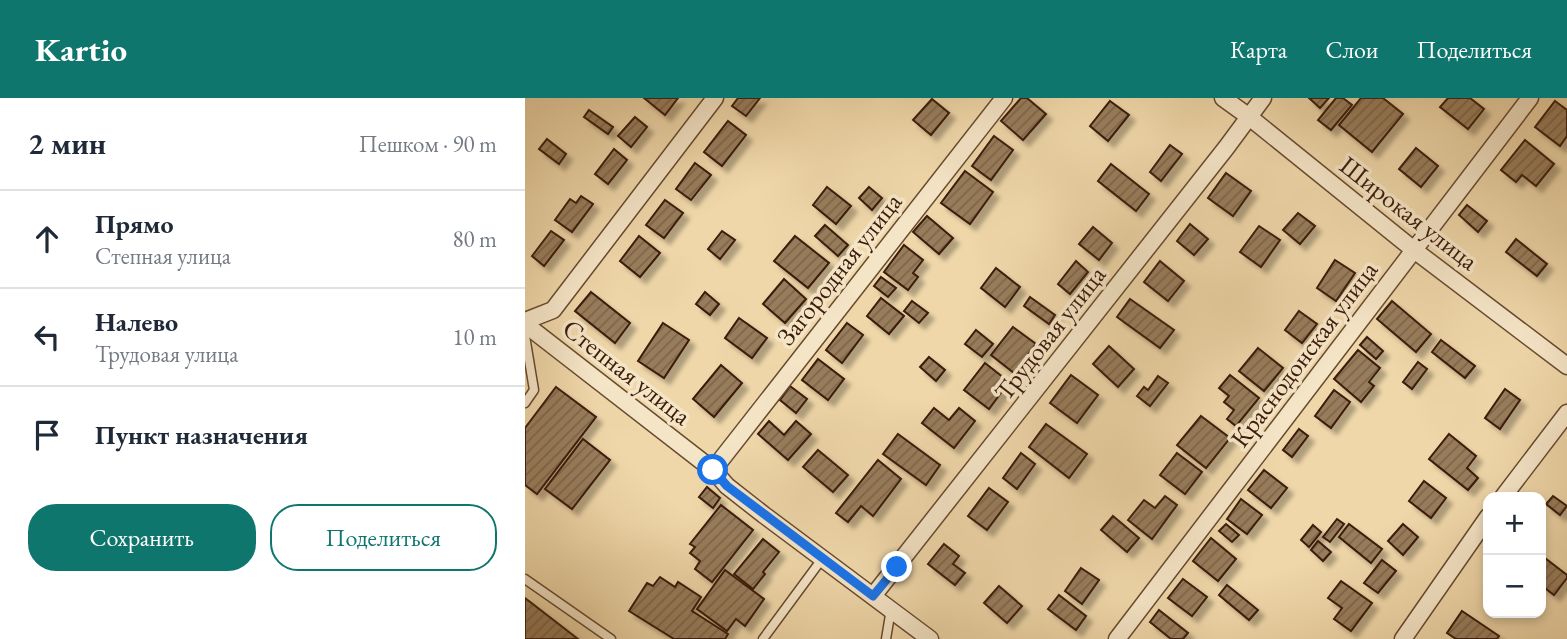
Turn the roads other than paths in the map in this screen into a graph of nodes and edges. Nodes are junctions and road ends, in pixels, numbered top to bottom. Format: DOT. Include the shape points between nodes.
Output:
graph roads {
  1 [pos="715,98"];
  2 [pos="1003,98"];
  3 [pos="1223,98"];
  4 [pos="1263,98"];
  5 [pos="1530,98"];
  6 [pos="1248,116"];
  7 [pos="1415,250"];
  8 [pos="525,323"];
  9 [pos="525,336"];
  10 [pos="1567,366"];
  11 [pos="525,403"];
  12 [pos="1567,413"];
  13 [pos="713,470"];
  14 [pos="1507,492"];
  15 [pos="1483,524"];
  16 [pos="822,559"];
  17 [pos="525,579"];
  18 [pos="873,596"];
  19 [pos="891,609"];
  20 [pos="611,639"];
  21 [pos="763,639"];
  22 [pos="886,639"];
  23 [pos="930,639"];
  24 [pos="1117,639"];
  25 [pos="1403,639"];
  1 -- 8 [label="street" via="553,310"];
  2 -- 13 [label="street, Загородная улица"];
  3 -- 6 [label="street, Широкая улица"];
  4 -- 6 [label="street, Трудовая улица"];
  5 -- 7 [label="street, Краснодонская улица"];
  6 -- 7 [label="street, Широкая улица"];
  6 -- 18 [label="street, Трудовая улица"];
  7 -- 10 [label="street, Широкая улица"];
  7 -- 24 [label="street, Краснодонская улица"];
  8 -- 13 [label="street, Степная улица"];
  9 -- 11 [label="lane" via="534,390"];
  12 -- 14 [label="street"];
  13 -- 16 [label="street, Степная улица" via="727,486"];
  15 -- 25 [label="street"];
  16 -- 18 [label="street, Степная улица"];
  16 -- 21 [label="lane"];
  17 -- 20 [label="lane"];
  18 -- 19 [label="street, Степная улица"];
  19 -- 22 [label="lane"];
  19 -- 23 [label="street, Степная улица"];
}
